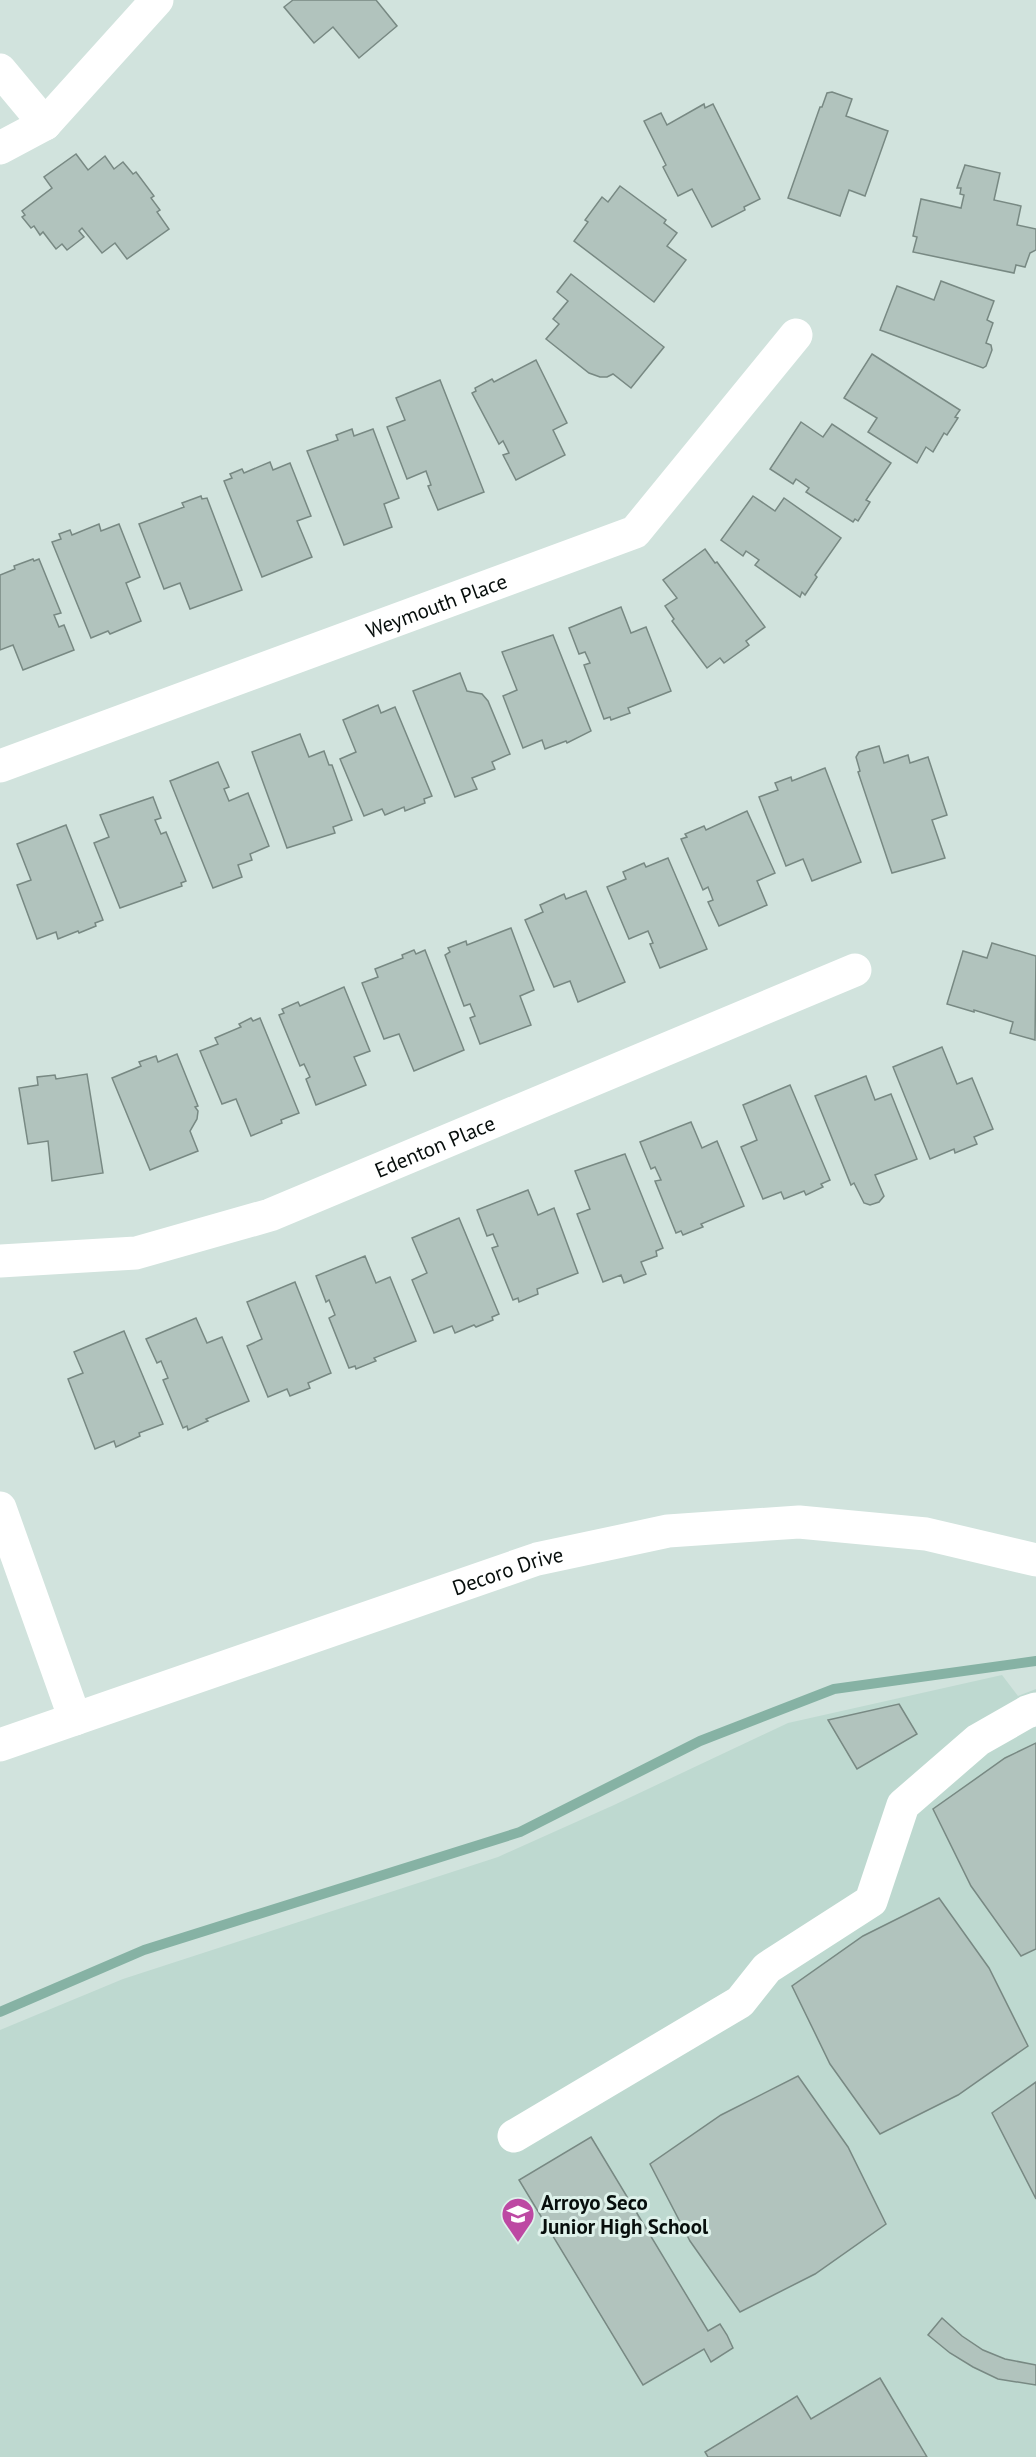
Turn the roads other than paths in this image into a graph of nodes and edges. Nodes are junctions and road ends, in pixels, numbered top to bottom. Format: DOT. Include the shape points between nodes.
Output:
graph roads {
  1 [pos="158,0"];
  2 [pos="0,70"];
  3 [pos="45,124"];
  4 [pos="0,148"];
  5 [pos="796,335"];
  6 [pos="0,766"];
  7 [pos="855,970"];
  8 [pos="0,1261"];
  9 [pos="0,1508"];
  10 [pos="1036,1560"];
  11 [pos="1036,1709"];
  12 [pos="75,1719"];
  13 [pos="0,1745"];
  14 [pos="514,2136"];
  1 -- 3 [label="street"];
  2 -- 3 [label="street"];
  3 -- 4 [label="street"];
  5 -- 6 [label="street, Weymouth Place" via="635,532"];
  7 -- 8 [label="street, Edenton Place" via="270,1215 136,1253"];
  9 -- 12 [label="street"];
  10 -- 12 [label="street, Decoro Drive" via="926,1533 799,1522 668,1531 537,1559"];
  11 -- 14 [label="street" via="978,1740 903,1805 871,1901 766,1968 740,2002"];
  12 -- 13 [label="street, Decoro Drive"];
}
